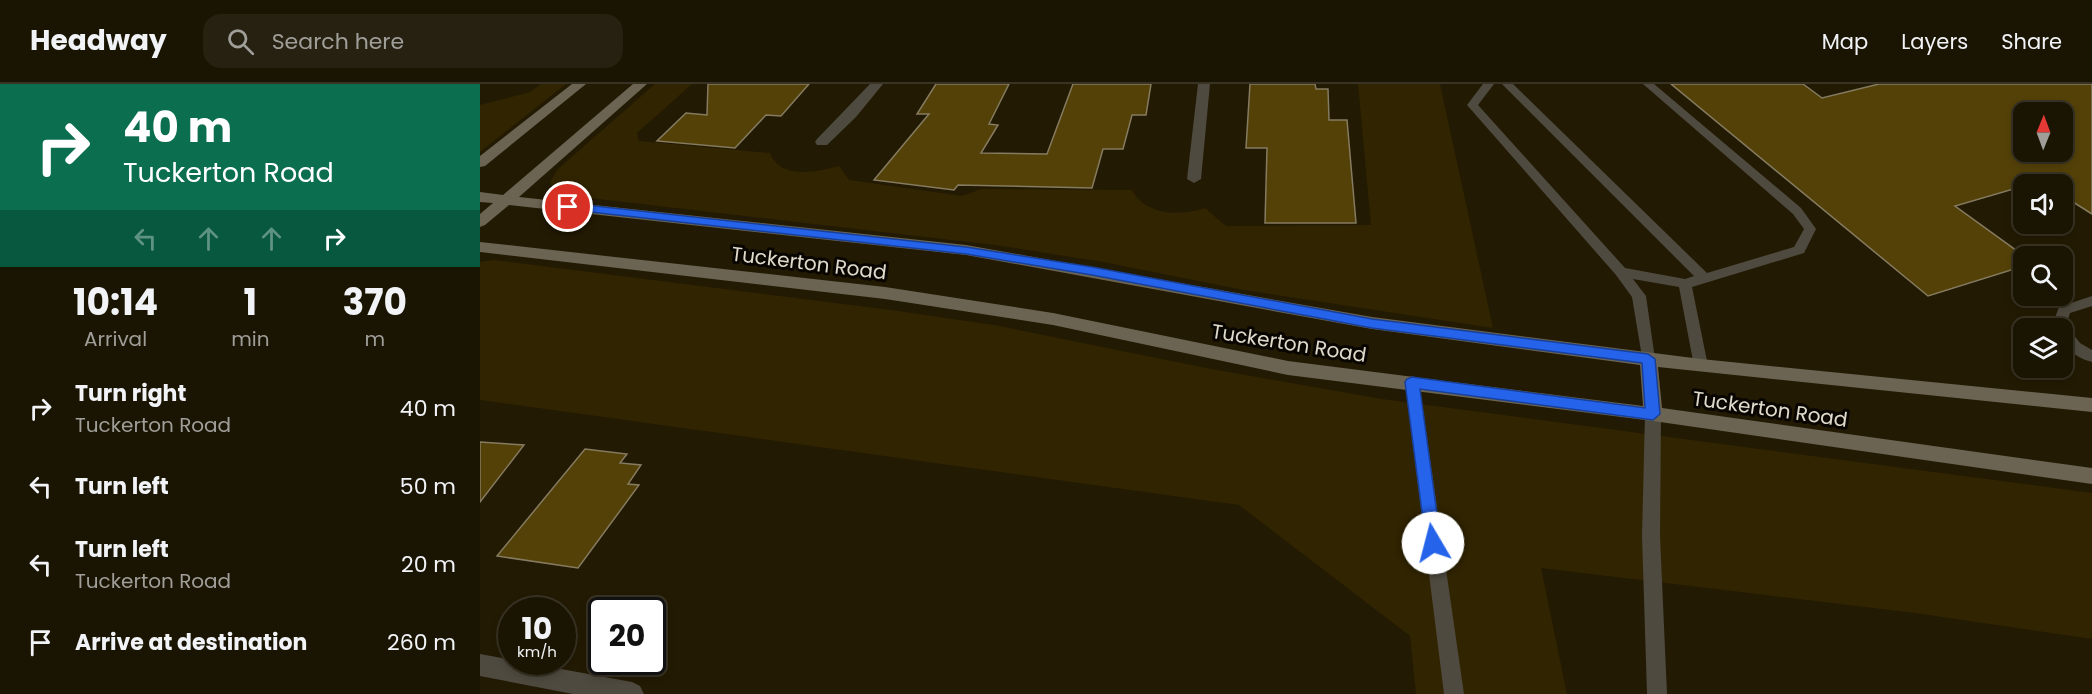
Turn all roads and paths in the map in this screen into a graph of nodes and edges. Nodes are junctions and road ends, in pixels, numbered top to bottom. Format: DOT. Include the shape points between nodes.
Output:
graph roads {
  1 [pos="580,84"];
  2 [pos="641,84"];
  3 [pos="878,84"];
  4 [pos="1204,84"];
  5 [pos="1489,84"];
  6 [pos="1507,84"];
  7 [pos="1648,84"];
  8 [pos="822,142"];
  9 [pos="480,164"];
  10 [pos="1194,179"];
  11 [pos="480,197"];
  12 [pos="506,201"];
  13 [pos="480,222"];
  14 [pos="480,247"];
  15 [pos="1621,272"];
  16 [pos="1705,279"];
  17 [pos="1685,284"];
  18 [pos="2092,301"];
  19 [pos="2062,318"];
  20 [pos="2073,344"];
  21 [pos="2092,357"];
  22 [pos="1648,359"];
  23 [pos="1701,366"];
  24 [pos="1412,382"];
  25 [pos="2092,405"];
  26 [pos="1653,414"];
  27 [pos="2092,476"];
  28 [pos="480,665"];
  29 [pos="632,694"];
  30 [pos="1454,694"];
  31 [pos="1657,694"];
  1 -- 9 [label="main road"];
  2 -- 12 [label="main road"];
  3 -- 8 [label="street"];
  4 -- 10 [label="street"];
  5 -- 15 [label="lane" via="1472,105"];
  6 -- 16 [label="lane"];
  7 -- 16 [label="lane" via="1797,211 1810,230 1799,250"];
  11 -- 12 [label="main road, Tuckerton Road"];
  12 -- 13 [label="main road"];
  12 -- 22 [label="main road, Tuckerton Road" via="966,250 1372,323"];
  14 -- 24 [label="main road, Tuckerton Road" via="897,295 1053,319 1288,368"];
  15 -- 17 [label="lane"];
  15 -- 22 [label="lane" via="1639,297"];
  16 -- 17 [label="lane"];
  17 -- 23 [label="lane"];
  18 -- 19 [label="lane" via="2064,310"];
  20 -- 21 [label="lane"];
  22 -- 23 [label="main road, Tuckerton Road"];
  22 -- 26 [label="main road"];
  23 -- 25 [label="main road, Tuckerton Road"];
  24 -- 26 [label="main road, Tuckerton Road"];
  24 -- 30 [label="lane"];
  26 -- 27 [label="main road, Tuckerton Road"];
  26 -- 31 [label="lane" via="1651,536"];
  28 -- 29 [label="street"];
}
